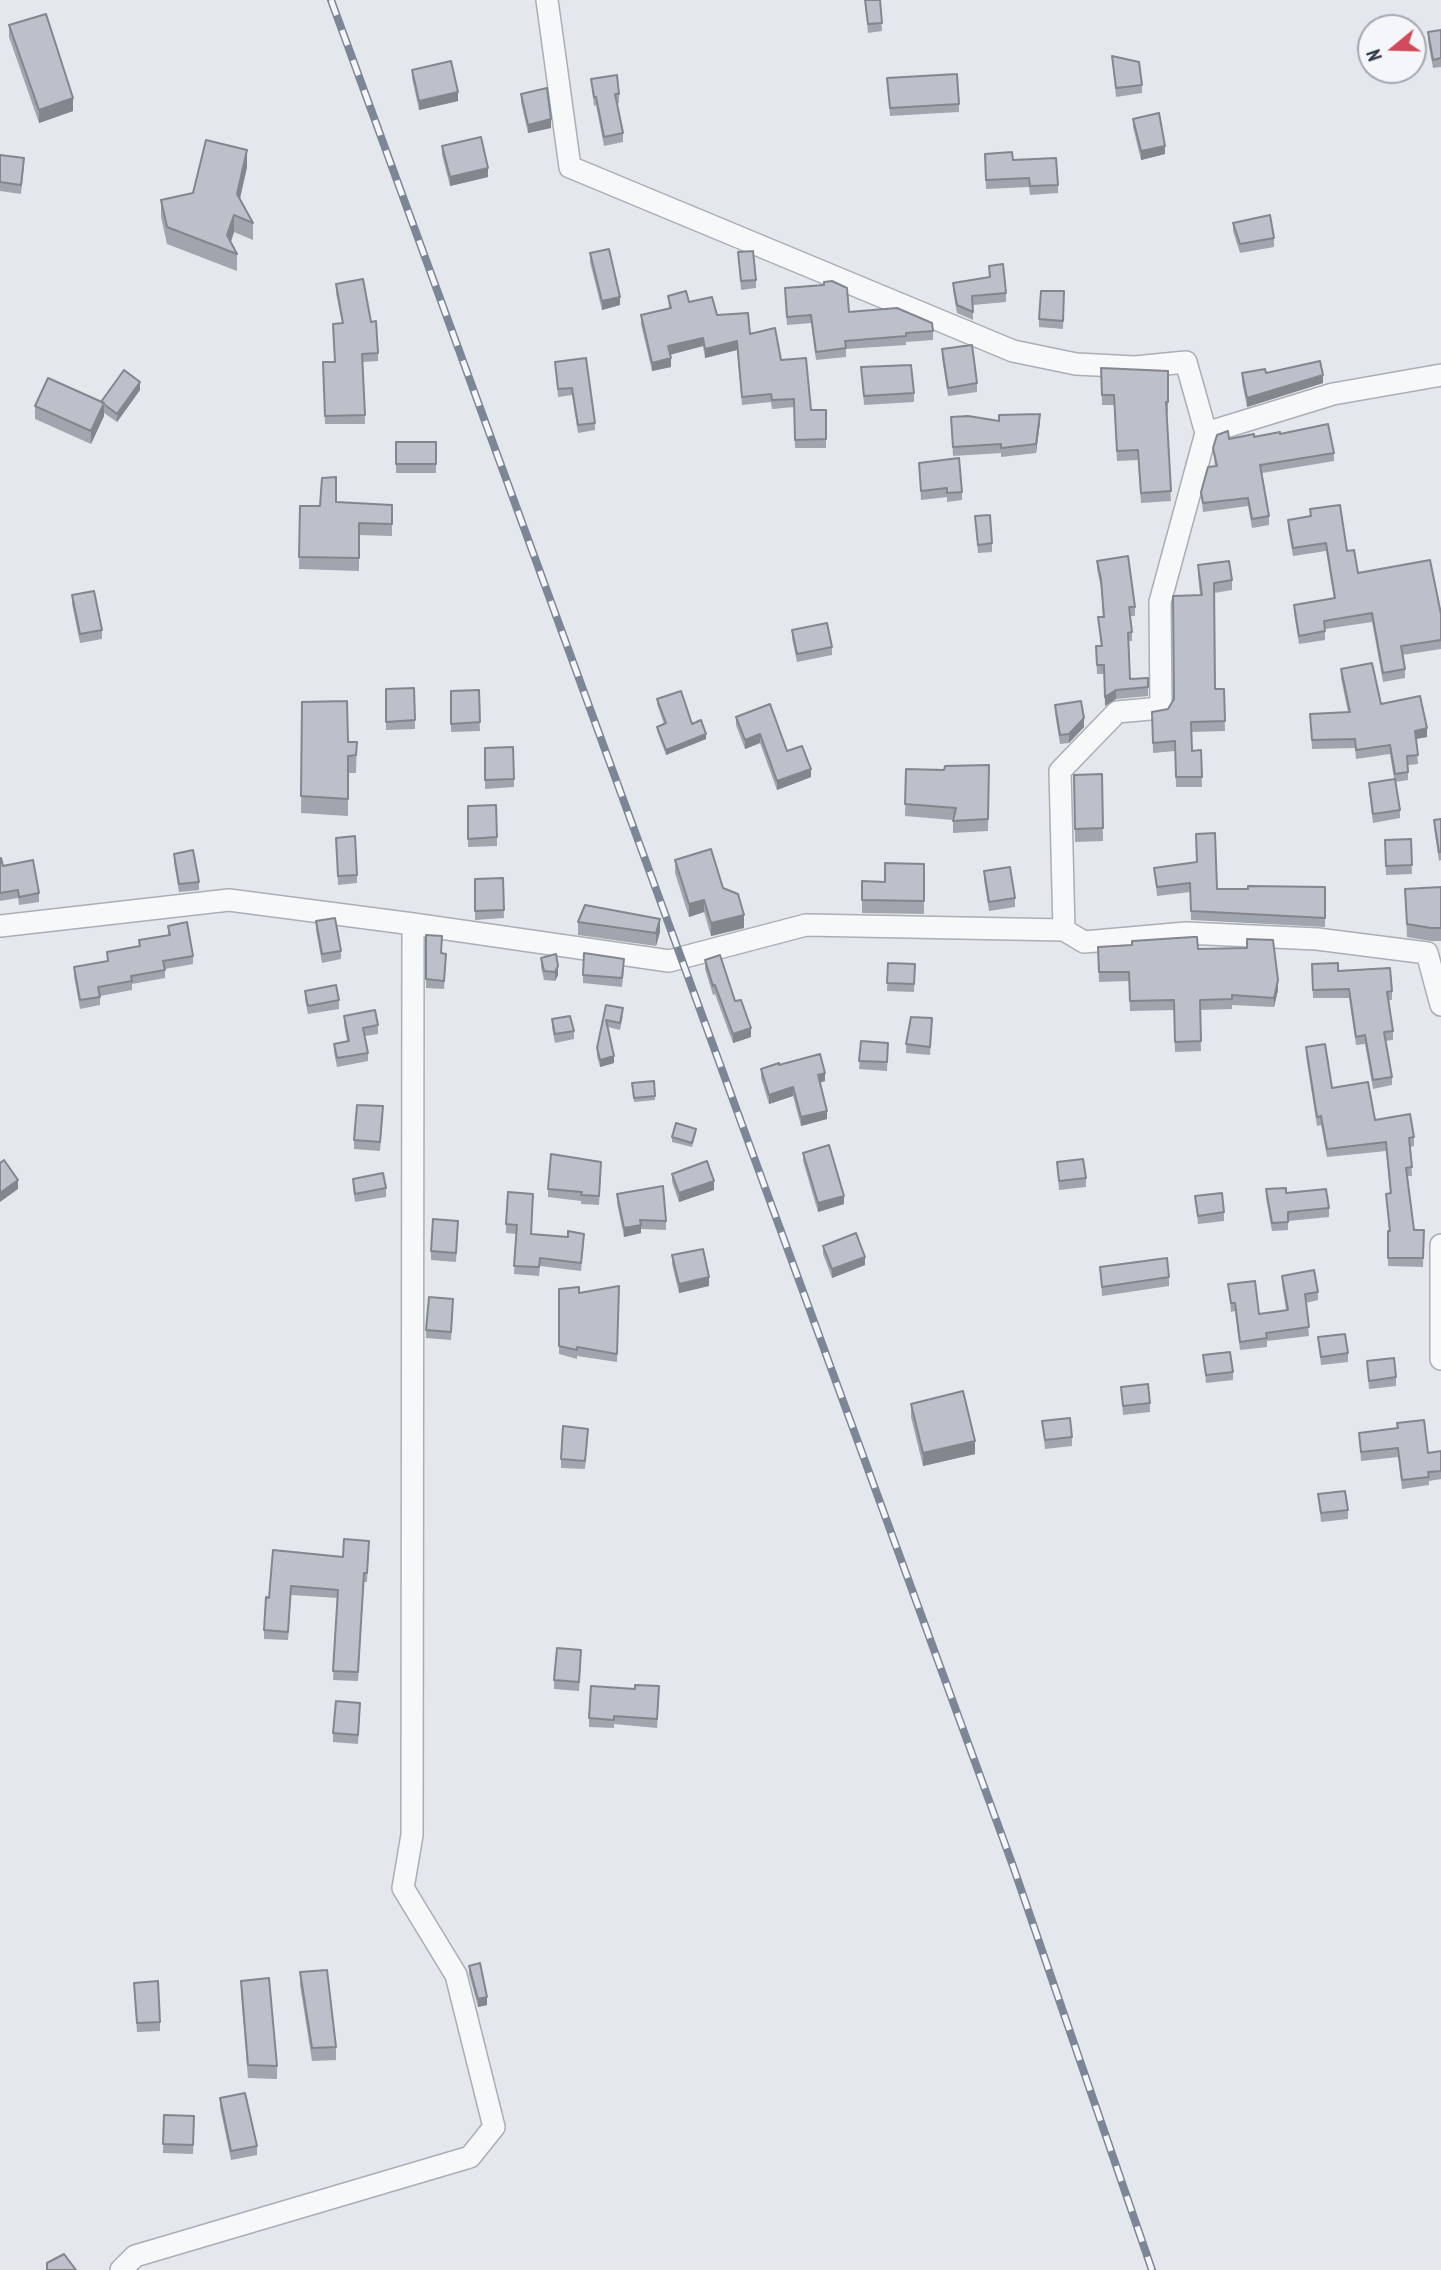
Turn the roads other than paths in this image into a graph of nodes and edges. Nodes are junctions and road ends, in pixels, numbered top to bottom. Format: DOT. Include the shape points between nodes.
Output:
graph roads {
  1 [pos="547,0"];
  2 [pos="1441,375"];
  3 [pos="1206,433"];
  4 [pos="413,924"];
  5 [pos="0,926"];
  6 [pos="1064,930"];
  7 [pos="1441,1006"];
  8 [pos="1441,1245"];
  9 [pos="1441,1359"];
  10 [pos="121,2270"];
  1 -- 3 [label="street" via="570,167 1013,351 1076,365 1135,368 1186,362"];
  2 -- 3 [label="street" via="1333,394"];
  3 -- 6 [label="street" via="1160,602 1161,708 1117,712 1060,771"];
  4 -- 5 [label="street" via="229,900"];
  4 -- 6 [label="street" via="668,961 806,925"];
  4 -- 10 [label="street" via="412,1821 403,1888 456,1975 494,2127 470,2157 135,2256"];
  6 -- 7 [label="street" via="1084,942 1186,933 1317,939 1427,953"];
  8 -- 9 [label="street"];
}
